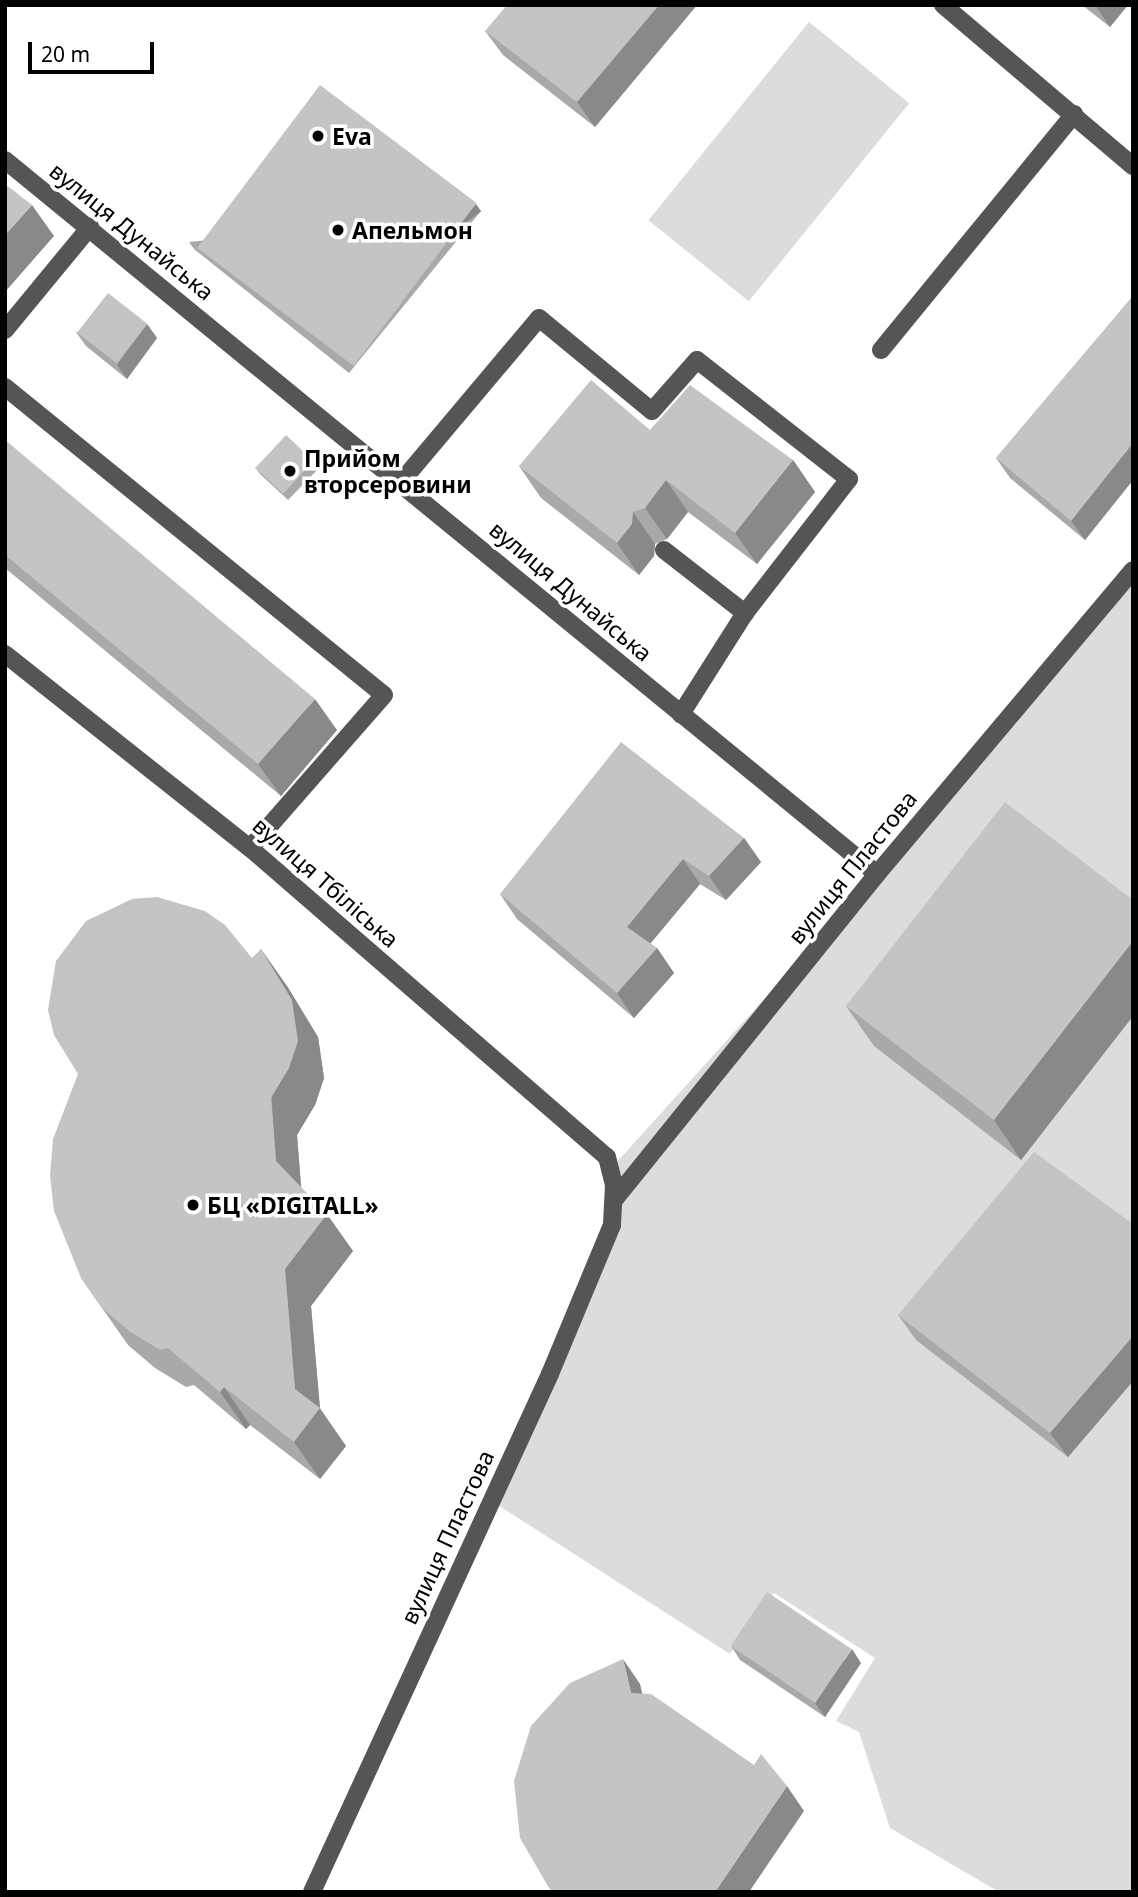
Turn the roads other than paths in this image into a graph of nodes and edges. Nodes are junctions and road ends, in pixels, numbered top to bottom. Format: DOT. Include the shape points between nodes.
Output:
graph roads {
  1 [pos="943,5"];
  2 [pos="1074,114"];
  3 [pos="5,160"];
  4 [pos="1133,166"];
  5 [pos="90,227"];
  6 [pos="5,330"];
  7 [pos="881,350"];
  8 [pos="5,387"];
  9 [pos="401,482"];
  10 [pos="664,550"];
  11 [pos="1133,570"];
  12 [pos="745,613"];
  13 [pos="5,654"];
  14 [pos="681,714"];
  15 [pos="250,848"];
  16 [pos="877,874"];
  17 [pos="607,1157"];
  18 [pos="614,1200"];
  19 [pos="312,1892"];
  1 -- 2 [label="street"];
  2 -- 4 [label="street"];
  2 -- 7 [label="street"];
  3 -- 5 [label="street, вулиця Дунайська"];
  5 -- 6 [label="street"];
  5 -- 9 [label="street, вулиця Дунайська"];
  8 -- 15 [label="street" via="384,695"];
  9 -- 12 [label="street" via="539,317 652,411 697,360 849,480"];
  9 -- 14 [label="street, вулиця Дунайська"];
  10 -- 12 [label="street"];
  11 -- 16 [label="street, вулиця Пластова"];
  12 -- 14 [label="street"];
  13 -- 15 [label="street, вулиця Тбіліська"];
  14 -- 16 [label="street, вулиця Дунайська"];
  15 -- 17 [label="street, вулиця Тбіліська"];
  16 -- 18 [label="street, вулиця Пластова"];
  17 -- 18 [label="street, вулиця Пластова"];
  18 -- 19 [label="street, вулиця Пластова" via="604,1248 550,1374"];
}
